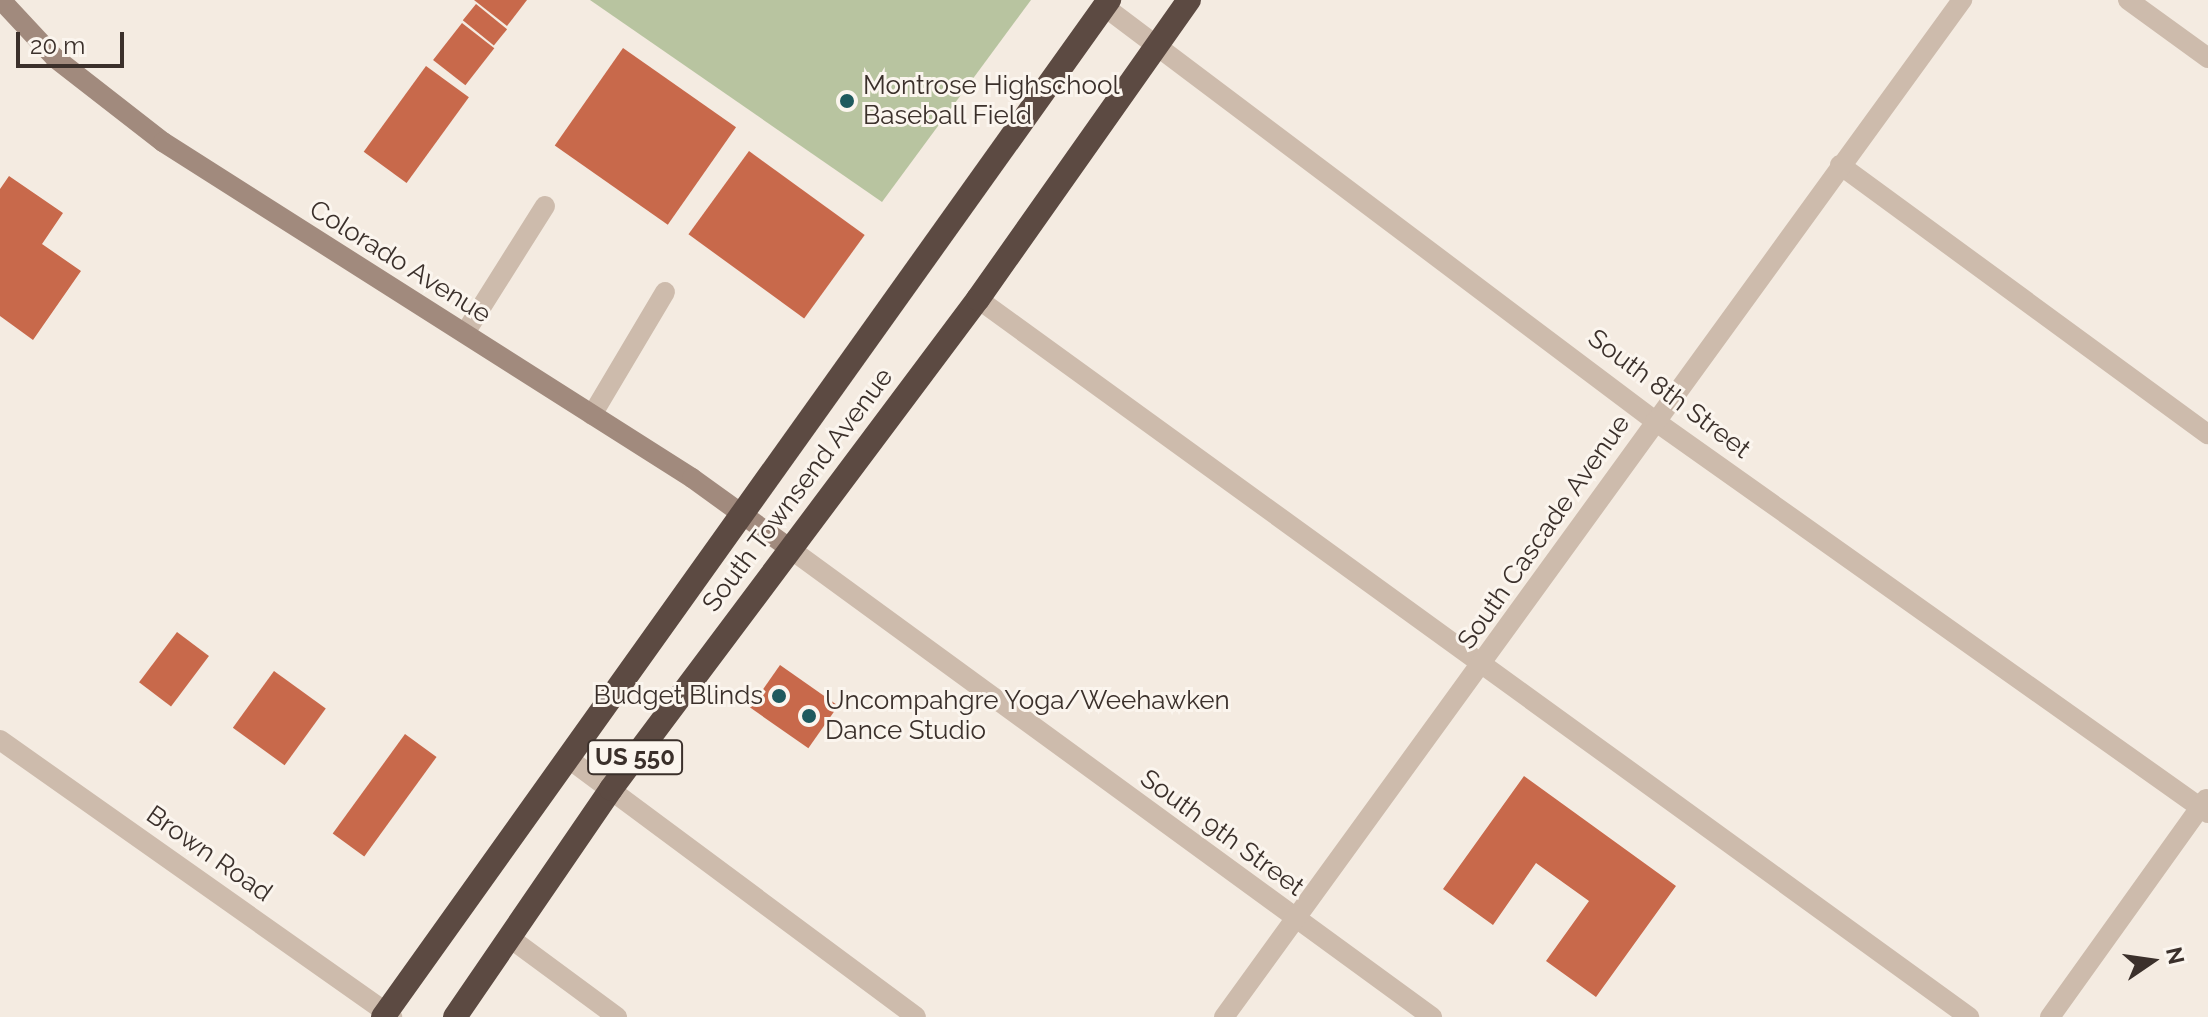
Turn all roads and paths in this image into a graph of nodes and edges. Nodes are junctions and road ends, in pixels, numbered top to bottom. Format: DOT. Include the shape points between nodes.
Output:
graph roads {
  1 [pos="1,0"];
  2 [pos="1189,0"];
  3 [pos="1962,0"];
  4 [pos="2128,0"];
  5 [pos="1107,3"];
  6 [pos="1156,45"];
  7 [pos="2208,58"];
  8 [pos="1840,165"];
  9 [pos="545,206"];
  10 [pos="665,292"];
  11 [pos="978,299"];
  12 [pos="465,333"];
  13 [pos="592,415"];
  14 [pos="1655,421"];
  15 [pos="2208,434"];
  16 [pos="744,514"];
  17 [pos="789,548"];
  18 [pos="1482,664"];
  19 [pos="0,740"];
  20 [pos="569,759"];
  21 [pos="611,789"];
  22 [pos="2205,806"];
  23 [pos="1295,919"];
  24 [pos="510,938"];
  25 [pos="387,1016"];
  26 [pos="455,1017"];
  27 [pos="617,1017"];
  28 [pos="916,1017"];
  29 [pos="1224,1017"];
  30 [pos="1432,1017"];
  31 [pos="1969,1017"];
  32 [pos="2050,1017"];
  1 -- 12 [label="street, Colorado Avenue" via="55,58 163,142"];
  2 -- 6 [label="highway, South Townsend Avenue / US 550"];
  3 -- 8 [label="street, South Cascade Avenue"];
  4 -- 7 [label="street"];
  5 -- 6 [label="street, South 8th Street"];
  5 -- 16 [label="highway, South Townsend Avenue / US 550"];
  6 -- 11 [label="highway, South Townsend Avenue / US 550"];
  6 -- 14 [label="street, South 8th Street"];
  8 -- 14 [label="street, South Cascade Avenue"];
  8 -- 15 [label="street"];
  9 -- 12 [label="street"];
  10 -- 13 [label="street"];
  11 -- 17 [label="highway, South Townsend Avenue / US 550"];
  11 -- 18 [label="street"];
  12 -- 13 [label="street, Colorado Avenue"];
  13 -- 16 [label="street, Colorado Avenue"];
  14 -- 18 [label="street, South Cascade Avenue"];
  14 -- 22 [label="street, South 8th Street"];
  16 -- 17 [label="street, Colorado Avenue"];
  16 -- 20 [label="highway, South Townsend Avenue / US 550"];
  17 -- 21 [label="highway, South Townsend Avenue / US 550"];
  17 -- 23 [label="street, South 9th Street"];
  18 -- 23 [label="street, South Cascade Avenue"];
  18 -- 31 [label="street"];
  19 -- 25 [label="street, Brown Road"];
  20 -- 21 [label="street"];
  20 -- 25 [label="highway, South Townsend Avenue / US 550"];
  21 -- 24 [label="highway, South Townsend Avenue / US 550"];
  21 -- 28 [label="street"];
  22 -- 32 [label="street"];
  23 -- 29 [label="street, South Cascade Avenue"];
  23 -- 30 [label="street, South 9th Street"];
  24 -- 26 [label="highway, South Townsend Avenue / US 550"];
  24 -- 27 [label="street"];
}
